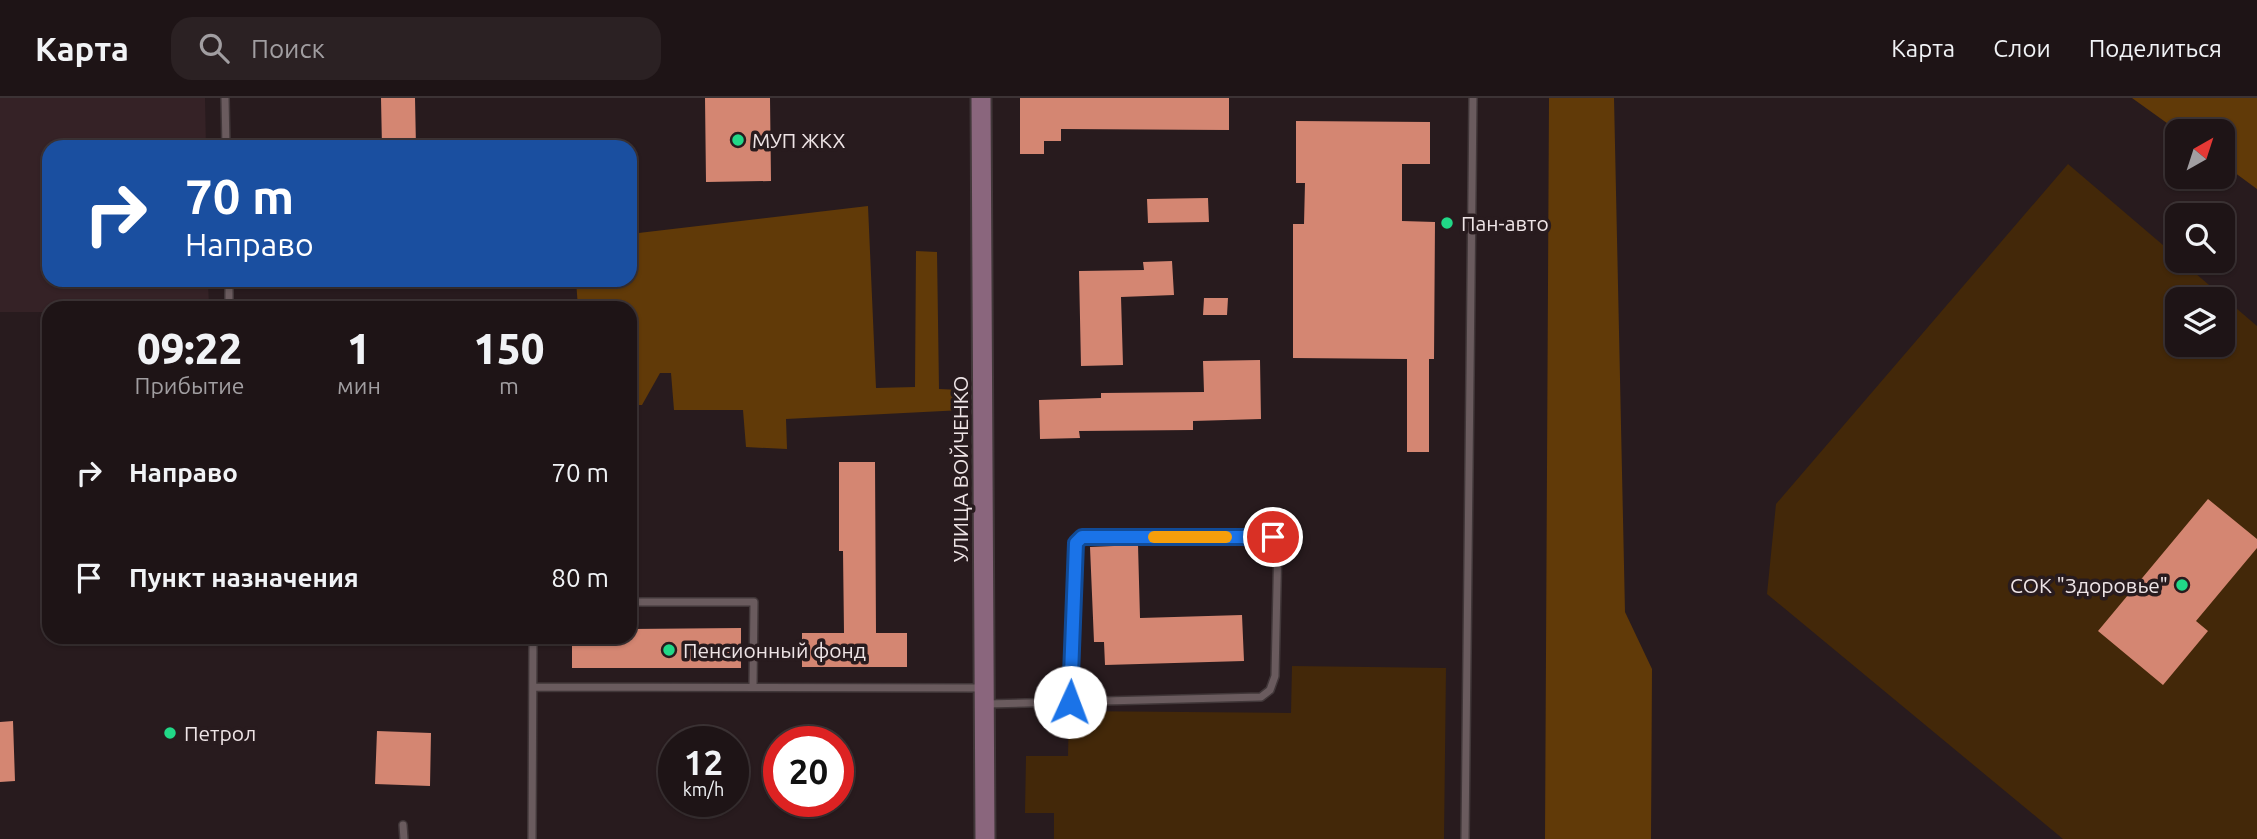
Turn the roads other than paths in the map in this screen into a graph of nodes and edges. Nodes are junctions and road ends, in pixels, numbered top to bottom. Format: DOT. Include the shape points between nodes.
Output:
graph roads {
  1 [pos="225,98"];
  2 [pos="981,98"];
  3 [pos="1473,98"];
  4 [pos="226,140"];
  5 [pos="637,602"];
  6 [pos="533,644"];
  7 [pos="753,686"];
  8 [pos="533,687"];
  9 [pos="984,696"];
  10 [pos="1070,702"];
  11 [pos="403,825"];
  12 [pos="404,839"];
  13 [pos="532,839"];
  14 [pos="985,839"];
  15 [pos="1465,839"];
  1 -- 4 [label="lane"];
  2 -- 9 [label="main road, УЛИЦА ВОЙЧЕНКО"];
  3 -- 15 [label="lane"];
  5 -- 7 [label="lane" via="754,602"];
  6 -- 8 [label="lane"];
  7 -- 8 [label="lane"];
  7 -- 9 [label="lane"];
  8 -- 13 [label="lane"];
  9 -- 10 [label="lane"];
  9 -- 14 [label="main road, УЛИЦА ВОЙЧЕНКО"];
  10 -- 10 [label="lane" via="1261,697 1270,690 1275,676 1278,541 1273,537 1082,537 1076,543"];
  11 -- 12 [label="lane"];
}
